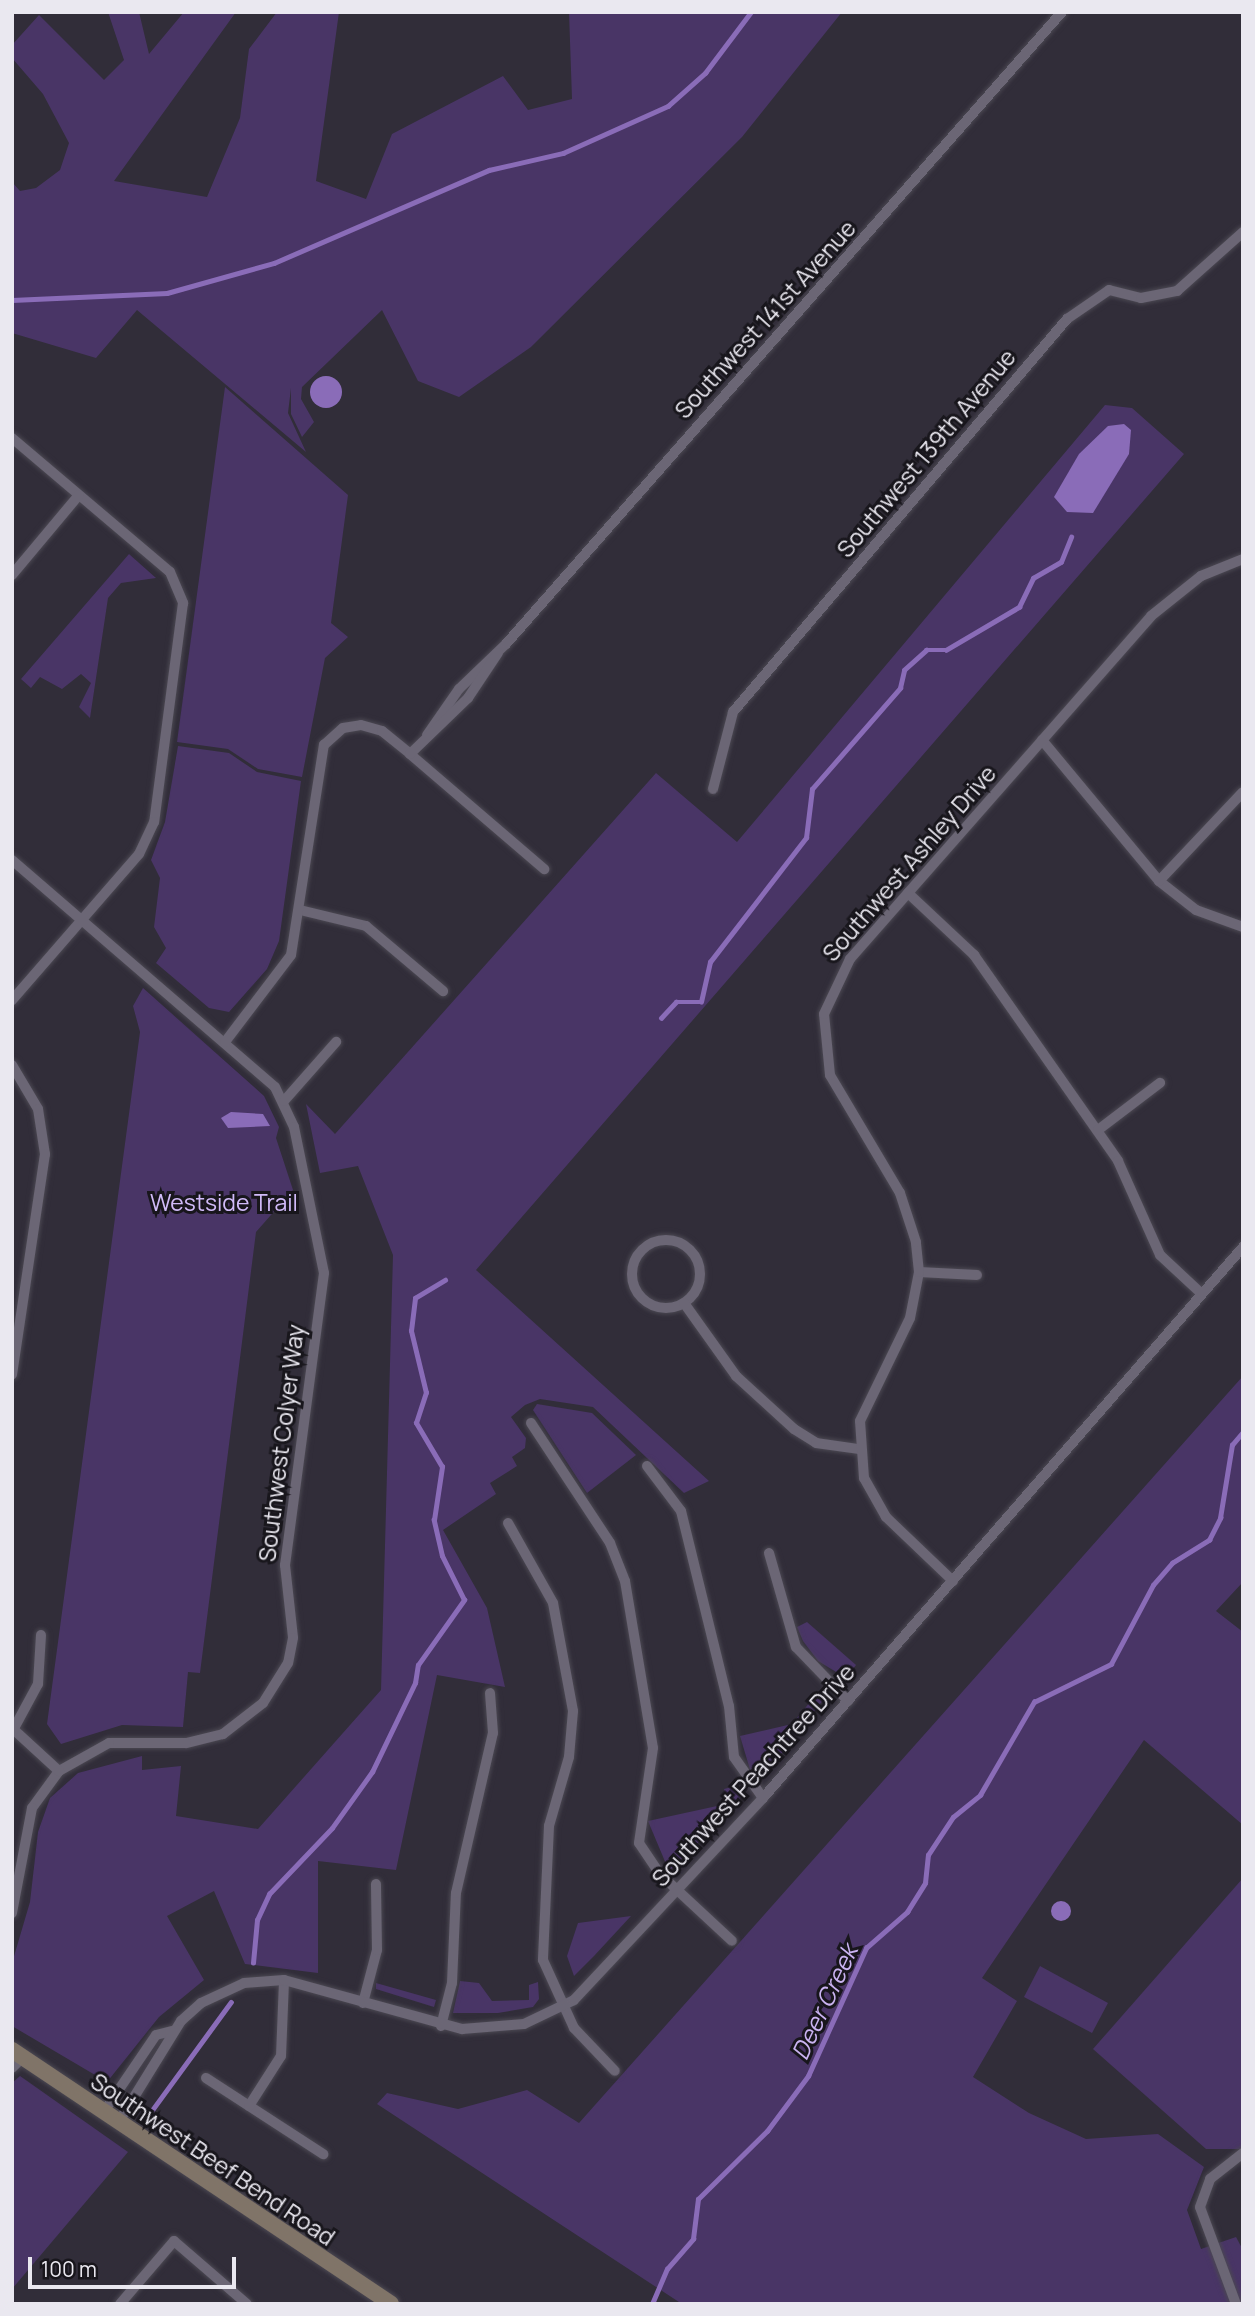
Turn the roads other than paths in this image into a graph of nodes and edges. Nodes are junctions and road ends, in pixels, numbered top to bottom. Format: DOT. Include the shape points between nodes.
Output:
graph roads {
  1 [pos="1062,12"];
  2 [pos="1243,232"];
  3 [pos="12,438"];
  4 [pos="79,495"];
  5 [pos="1243,559"];
  6 [pos="12,575"];
  7 [pos="1042,740"];
  8 [pos="410,754"];
  9 [pos="713,789"];
  10 [pos="1243,792"];
  11 [pos="12,860"];
  12 [pos="544,869"];
  13 [pos="1159,881"];
  14 [pos="908,893"];
  15 [pos="300,910"];
  16 [pos="83,920"];
  17 [pos="1243,927"];
  18 [pos="443,991"];
  19 [pos="12,1000"];
  20 [pos="225,1042"];
  21 [pos="336,1042"];
  22 [pos="12,1065"];
  23 [pos="1160,1083"];
  24 [pos="284,1101"];
  25 [pos="1098,1130"];
  26 [pos="1243,1247"];
  27 [pos="919,1272"];
  28 [pos="977,1275"];
  29 [pos="1202,1294"];
  30 [pos="684,1303"];
  31 [pos="12,1375"];
  32 [pos="531,1423"];
  33 [pos="858,1449"];
  34 [pos="647,1466"];
  35 [pos="508,1523"];
  36 [pos="769,1553"];
  37 [pos="953,1581"];
  38 [pos="41,1635"];
  39 [pos="490,1693"];
  40 [pos="848,1701"];
  41 [pos="13,1730"];
  42 [pos="59,1771"];
  43 [pos="763,1798"];
  44 [pos="376,1884"];
  45 [pos="14,1887"];
  46 [pos="678,1892"];
  47 [pos="12,1913"];
  48 [pos="732,1941"];
  49 [pos="284,1980"];
  50 [pos="363,2003"];
  51 [pos="563,2007"];
  52 [pos="441,2026"];
  53 [pos="172,2031"];
  54 [pos="16,2058"];
  55 [pos="615,2071"];
  56 [pos="206,2078"];
  57 [pos="250,2106"];
  58 [pos="103,2113"];
  59 [pos="118,2123"];
  60 [pos="323,2154"];
  61 [pos="1243,2154"];
  62 [pos="120,2304"];
  63 [pos="247,2304"];
  64 [pos="391,2304"];
  65 [pos="1236,2304"];
  1 -- 8 [label="street, Southwest 141st Avenue" via="498,653 434,718 427,735"];
  2 -- 9 [label="street, Southwest 139th Avenue" via="1177,291 1141,298 1108,290 1067,319 733,712"];
  3 -- 4 [label="street"];
  4 -- 6 [label="street"];
  4 -- 16 [label="street" via="170,572 183,603 154,822 139,854"];
  5 -- 7 [label="street, Southwest Ashley Drive" via="1168,599"];
  7 -- 13 [label="street"];
  7 -- 14 [label="street, Southwest Ashley Drive"];
  8 -- 12 [label="street"];
  8 -- 15 [label="street" via="382,731 361,725 343,728 324,745"];
  10 -- 13 [label="street"];
  11 -- 16 [label="street"];
  13 -- 17 [label="street" via="1196,910"];
  14 -- 25 [label="street" via="974,955"];
  14 -- 27 [label="street, Southwest Ashley Drive" via="838,976 823,1036 838,1092 910,1216"];
  15 -- 18 [label="street" via="366,926"];
  15 -- 20 [label="street" via="284,970"];
  16 -- 19 [label="street"];
  16 -- 20 [label="street"];
  20 -- 24 [label="street"];
  21 -- 24 [label="street"];
  22 -- 31 [label="street" via="38,1110 45,1154"];
  23 -- 25 [label="street"];
  24 -- 42 [label="street, Southwest Colyer Way" via="324,1273 285,1565 293,1638 288,1663 263,1703 223,1734 186,1743 109,1743"];
  25 -- 29 [label="street" via="1153,1243"];
  26 -- 29 [label="street, Southwest Peachtree Drive"];
  27 -- 28 [label="street"];
  27 -- 33 [label="street, Southwest Ashley Drive" via="906,1328 865,1404"];
  29 -- 37 [label="street, Southwest Peachtree Drive"];
  30 -- 30 [label="street" via="699,1280 696,1258 678,1241 647,1244 632,1264 635,1290 655,1307"];
  30 -- 33 [label="street" via="736,1376 794,1429 816,1443"];
  32 -- 46 [label="street" via="620,1563 652,1722 653,1762 638,1817 639,1843"];
  33 -- 37 [label="street, Southwest Ashley Drive" via="871,1495 886,1517"];
  34 -- 43 [label="street" via="681,1511 729,1706 738,1770"];
  35 -- 51 [label="street" via="554,1603 573,1711 569,1757 549,1826 542,1949"];
  36 -- 40 [label="street" via="796,1647"];
  37 -- 40 [label="street, Southwest Peachtree Drive"];
  38 -- 41 [label="street" via="38,1684"];
  39 -- 52 [label="street" via="493,1733 456,1893 452,1983"];
  40 -- 43 [label="street, Southwest Peachtree Drive"];
  41 -- 42 [label="street"];
  42 -- 45 [label="street, Southwest Colyer Way" via="32,1808"];
  43 -- 46 [label="street, Southwest Peachtree Drive"];
  44 -- 50 [label="street" via="377,1950"];
  45 -- 47 [label="street, Southwest Colyer Way"];
  46 -- 48 [label="street"];
  46 -- 51 [label="street, Southwest Peachtree Drive"];
  49 -- 50 [label="street, Southwest Peachtree Drive"];
  49 -- 53 [label="street, Southwest Peachtree Drive" via="229,1988 201,2003"];
  49 -- 57 [label="street" via="281,2056"];
  50 -- 52 [label="street, Southwest Peachtree Drive"];
  51 -- 52 [label="street, Southwest Peachtree Drive" via="507,2027"];
  51 -- 55 [label="street" via="586,2044"];
  53 -- 58 [label="street, Southwest Peachtree Drive" via="156,2035"];
  53 -- 59 [label="street, Southwest Peachtree Drive" via="170,2046"];
  54 -- 58 [label="main road, Southwest Beef Bend Road"];
  56 -- 57 [label="street"];
  57 -- 60 [label="street"];
  58 -- 59 [label="main road, Southwest Beef Bend Road"];
  59 -- 64 [label="main road, Southwest Beef Bend Road"];
  61 -- 65 [label="street" via="1210,2179 1200,2207"];
  62 -- 63 [label="street" via="174,2241"];
}
